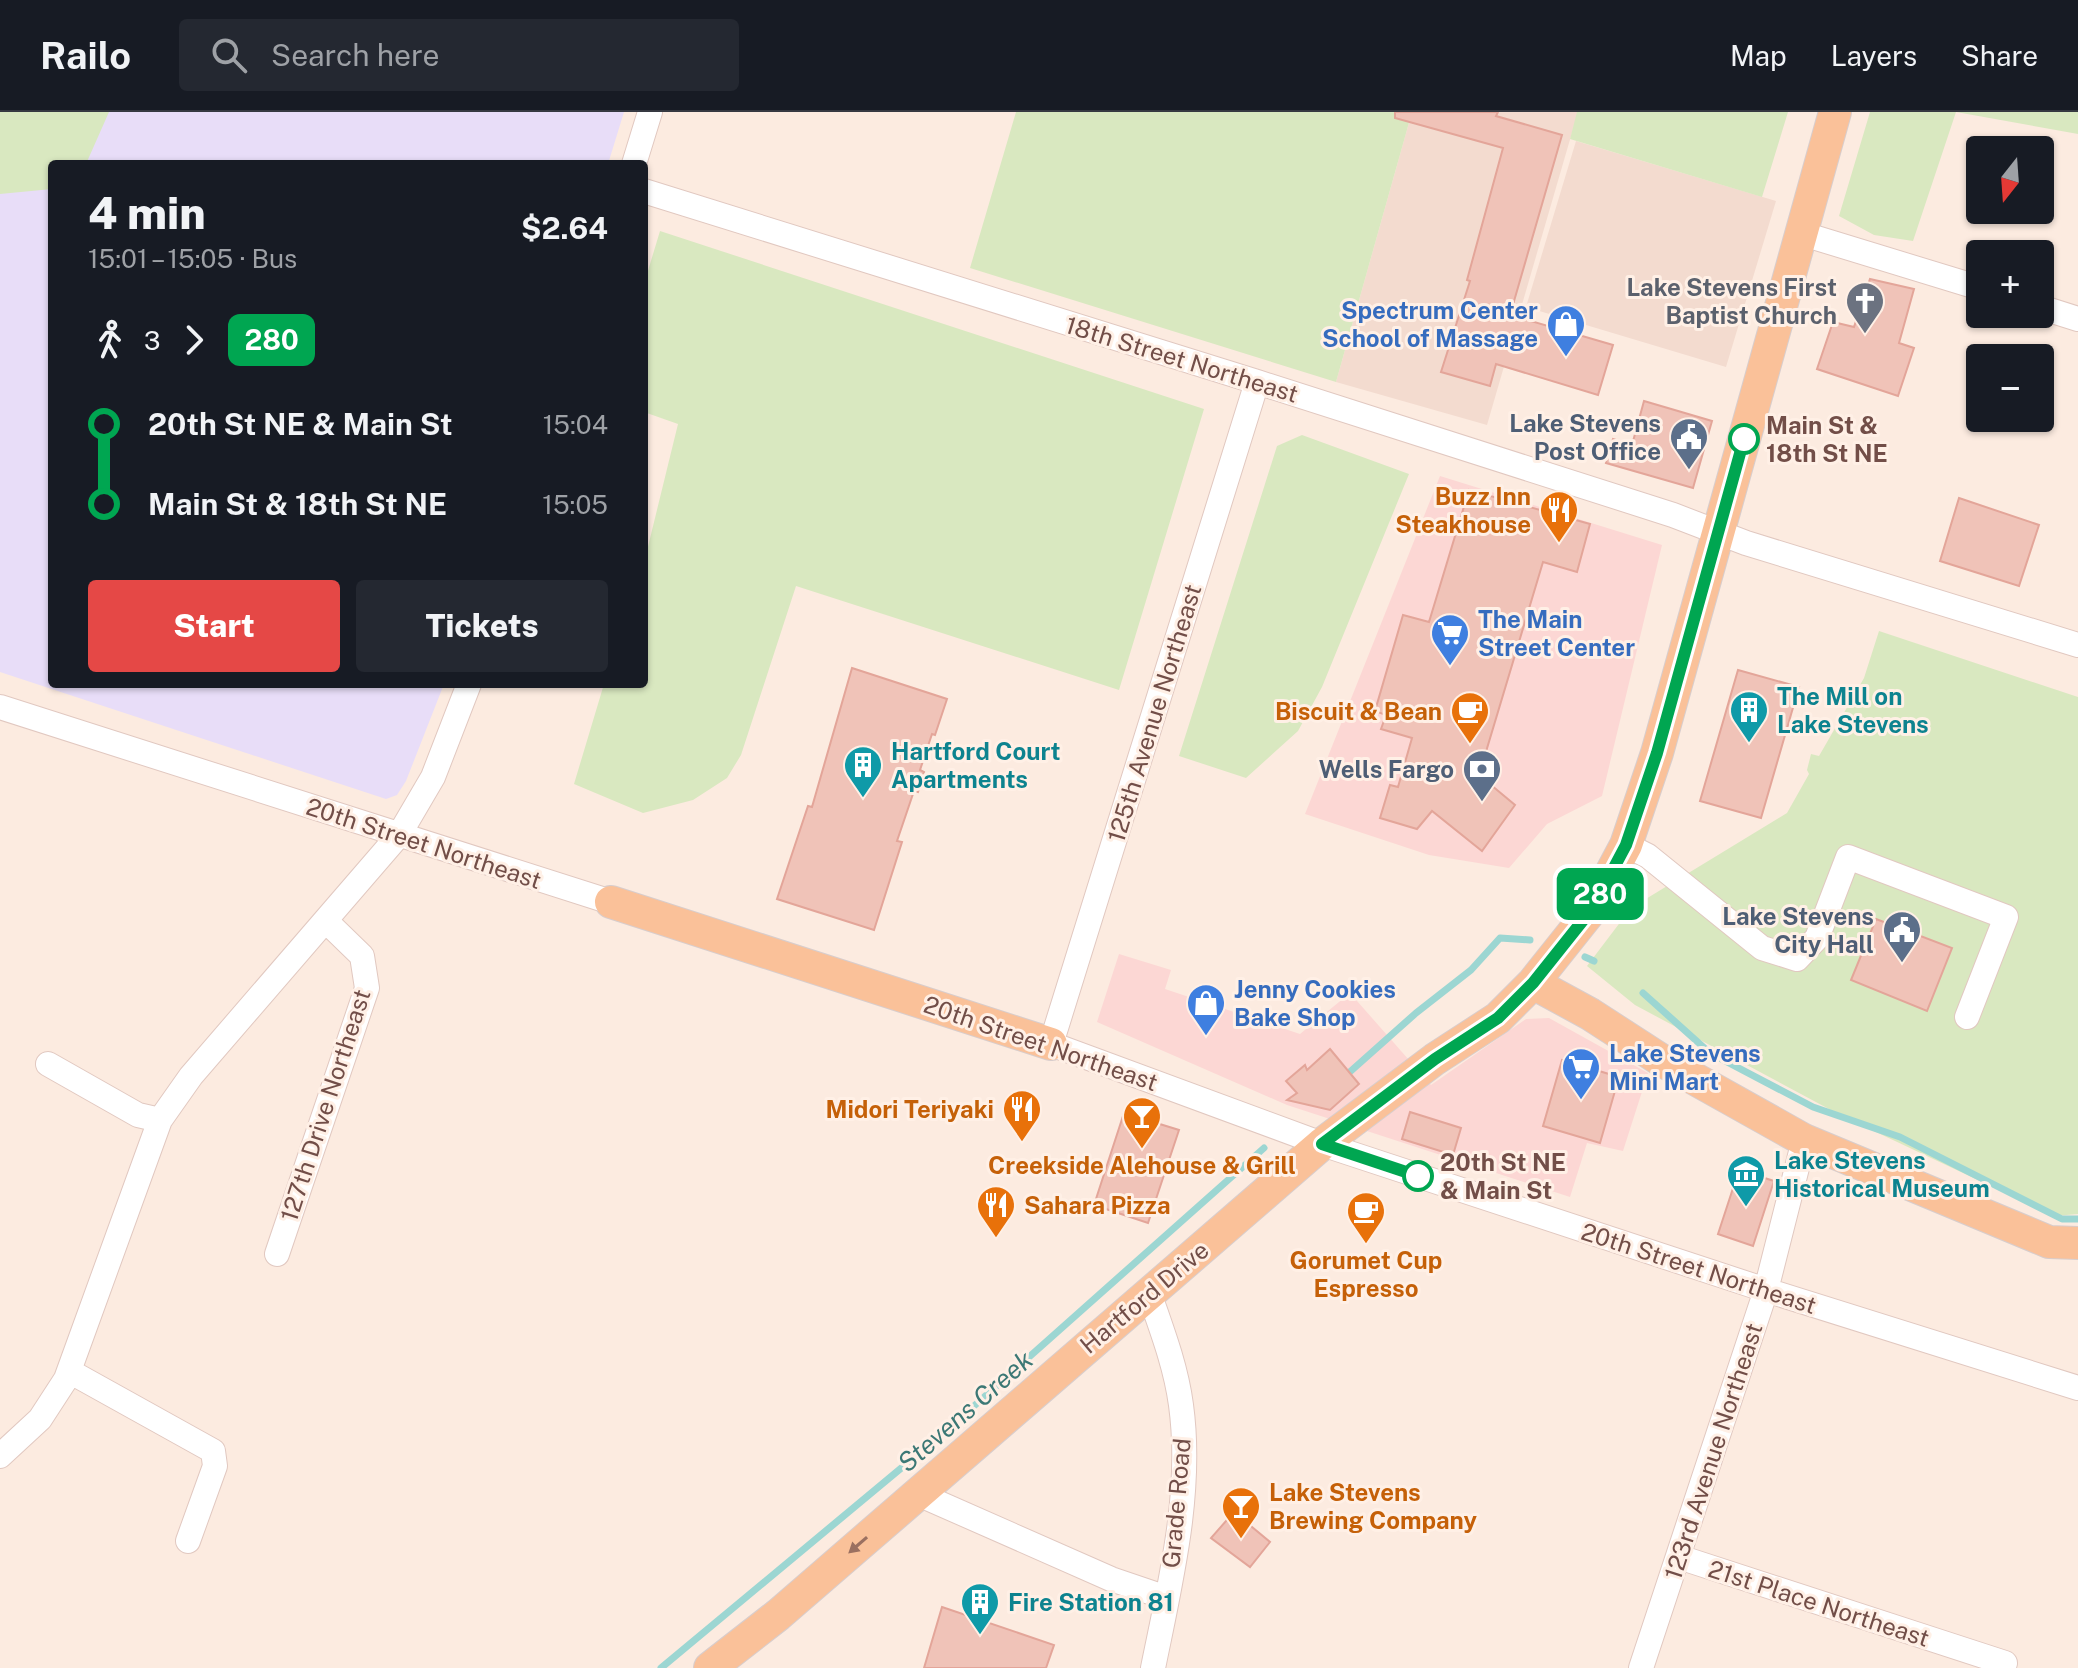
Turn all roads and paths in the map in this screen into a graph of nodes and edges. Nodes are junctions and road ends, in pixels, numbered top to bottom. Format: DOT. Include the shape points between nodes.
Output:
graph roads {
  1 [pos="650,112"];
  2 [pos="1835,112"];
  3 [pos="635,160"];
  4 [pos="648,192"];
  5 [pos="1800,233"];
  6 [pos="1966,284"];
  7 [pos="2054,311"];
  8 [pos="2078,319"];
  9 [pos="1257,382"];
  10 [pos="1719,533"];
  11 [pos="2078,645"];
  12 [pos="467,688"];
  13 [pos="0,707"];
  14 [pos="399,835"];
  15 [pos="1626,845"];
  16 [pos="611,902"];
  17 [pos="327,922"];
  18 [pos="1533,983"];
  19 [pos="1967,1017"];
  20 [pos="1051,1044"];
  21 [pos="48,1064"];
  22 [pos="160,1120"];
  23 [pos="1313,1140"];
  24 [pos="1804,1140"];
  25 [pos="2078,1243"];
  26 [pos="277,1254"];
  27 [pos="1766,1290"];
  28 [pos="1149,1293"];
  29 [pos="69,1371"];
  30 [pos="2078,1388"];
  31 [pos="0,1456"];
  32 [pos="916,1493"];
  33 [pos="188,1541"];
  34 [pos="1679,1557"];
  35 [pos="1167,1598"];
  36 [pos="2005,1663"];
  37 [pos="710,1668"];
  38 [pos="1153,1668"];
  39 [pos="1641,1668"];
  1 -- 3 [label="street"];
  2 -- 5 [label="main road, Hartford Drive"];
  4 -- 9 [label="street, 18th Street Northeast"];
  5 -- 6 [label="street"];
  5 -- 10 [label="main road, Hartford Drive"];
  7 -- 8 [label="street"];
  9 -- 10 [label="street, 18th Street Northeast"];
  9 -- 20 [label="street, 125th Avenue Northeast"];
  10 -- 11 [label="street, 18th Street Northeast"];
  10 -- 15 [label="main road, Hartford Drive"];
  12 -- 14 [label="street" via="433,777"];
  13 -- 14 [label="street, 20th Street Northeast"];
  14 -- 16 [label="street, 20th Street Northeast"];
  14 -- 17 [label="street"];
  15 -- 18 [label="main road, Hartford Drive" via="1592,909"];
  15 -- 19 [label="street" via="1648,856 1762,948 1797,959 1817,938 1848,857 2006,917"];
  16 -- 20 [label="main road, 20th Street Northeast"];
  17 -- 22 [label="street" via="191,1076"];
  17 -- 26 [label="street, 127th Drive Northeast" via="362,956 367,988"];
  18 -- 23 [label="main road, Hartford Drive" via="1498,1018"];
  18 -- 24 [label="main road"];
  20 -- 23 [label="street, 20th Street Northeast"];
  21 -- 22 [label="street" via="138,1115"];
  22 -- 29 [label="street"];
  23 -- 27 [label="street, 20th Street Northeast"];
  23 -- 28 [label="main road, Hartford Drive"];
  24 -- 25 [label="main road" via="2049,1242"];
  24 -- 27 [label="street, 123rd Avenue Northeast"];
  27 -- 30 [label="street, 20th Street Northeast"];
  27 -- 34 [label="street, 123rd Avenue Northeast"];
  28 -- 32 [label="main road, Hartford Drive"];
  28 -- 35 [label="street, Grade Road" via="1176,1380 1184,1450"];
  29 -- 31 [label="street" via="40,1419"];
  29 -- 33 [label="street" via="213,1451 215,1466"];
  32 -- 35 [label="street" via="1111,1579"];
  32 -- 37 [label="main road, Hartford Drive, one-way"];
  34 -- 36 [label="street, 21st Place Northeast"];
  34 -- 39 [label="street, 123rd Avenue Northeast"];
  35 -- 38 [label="street, Grade Road"];
}
